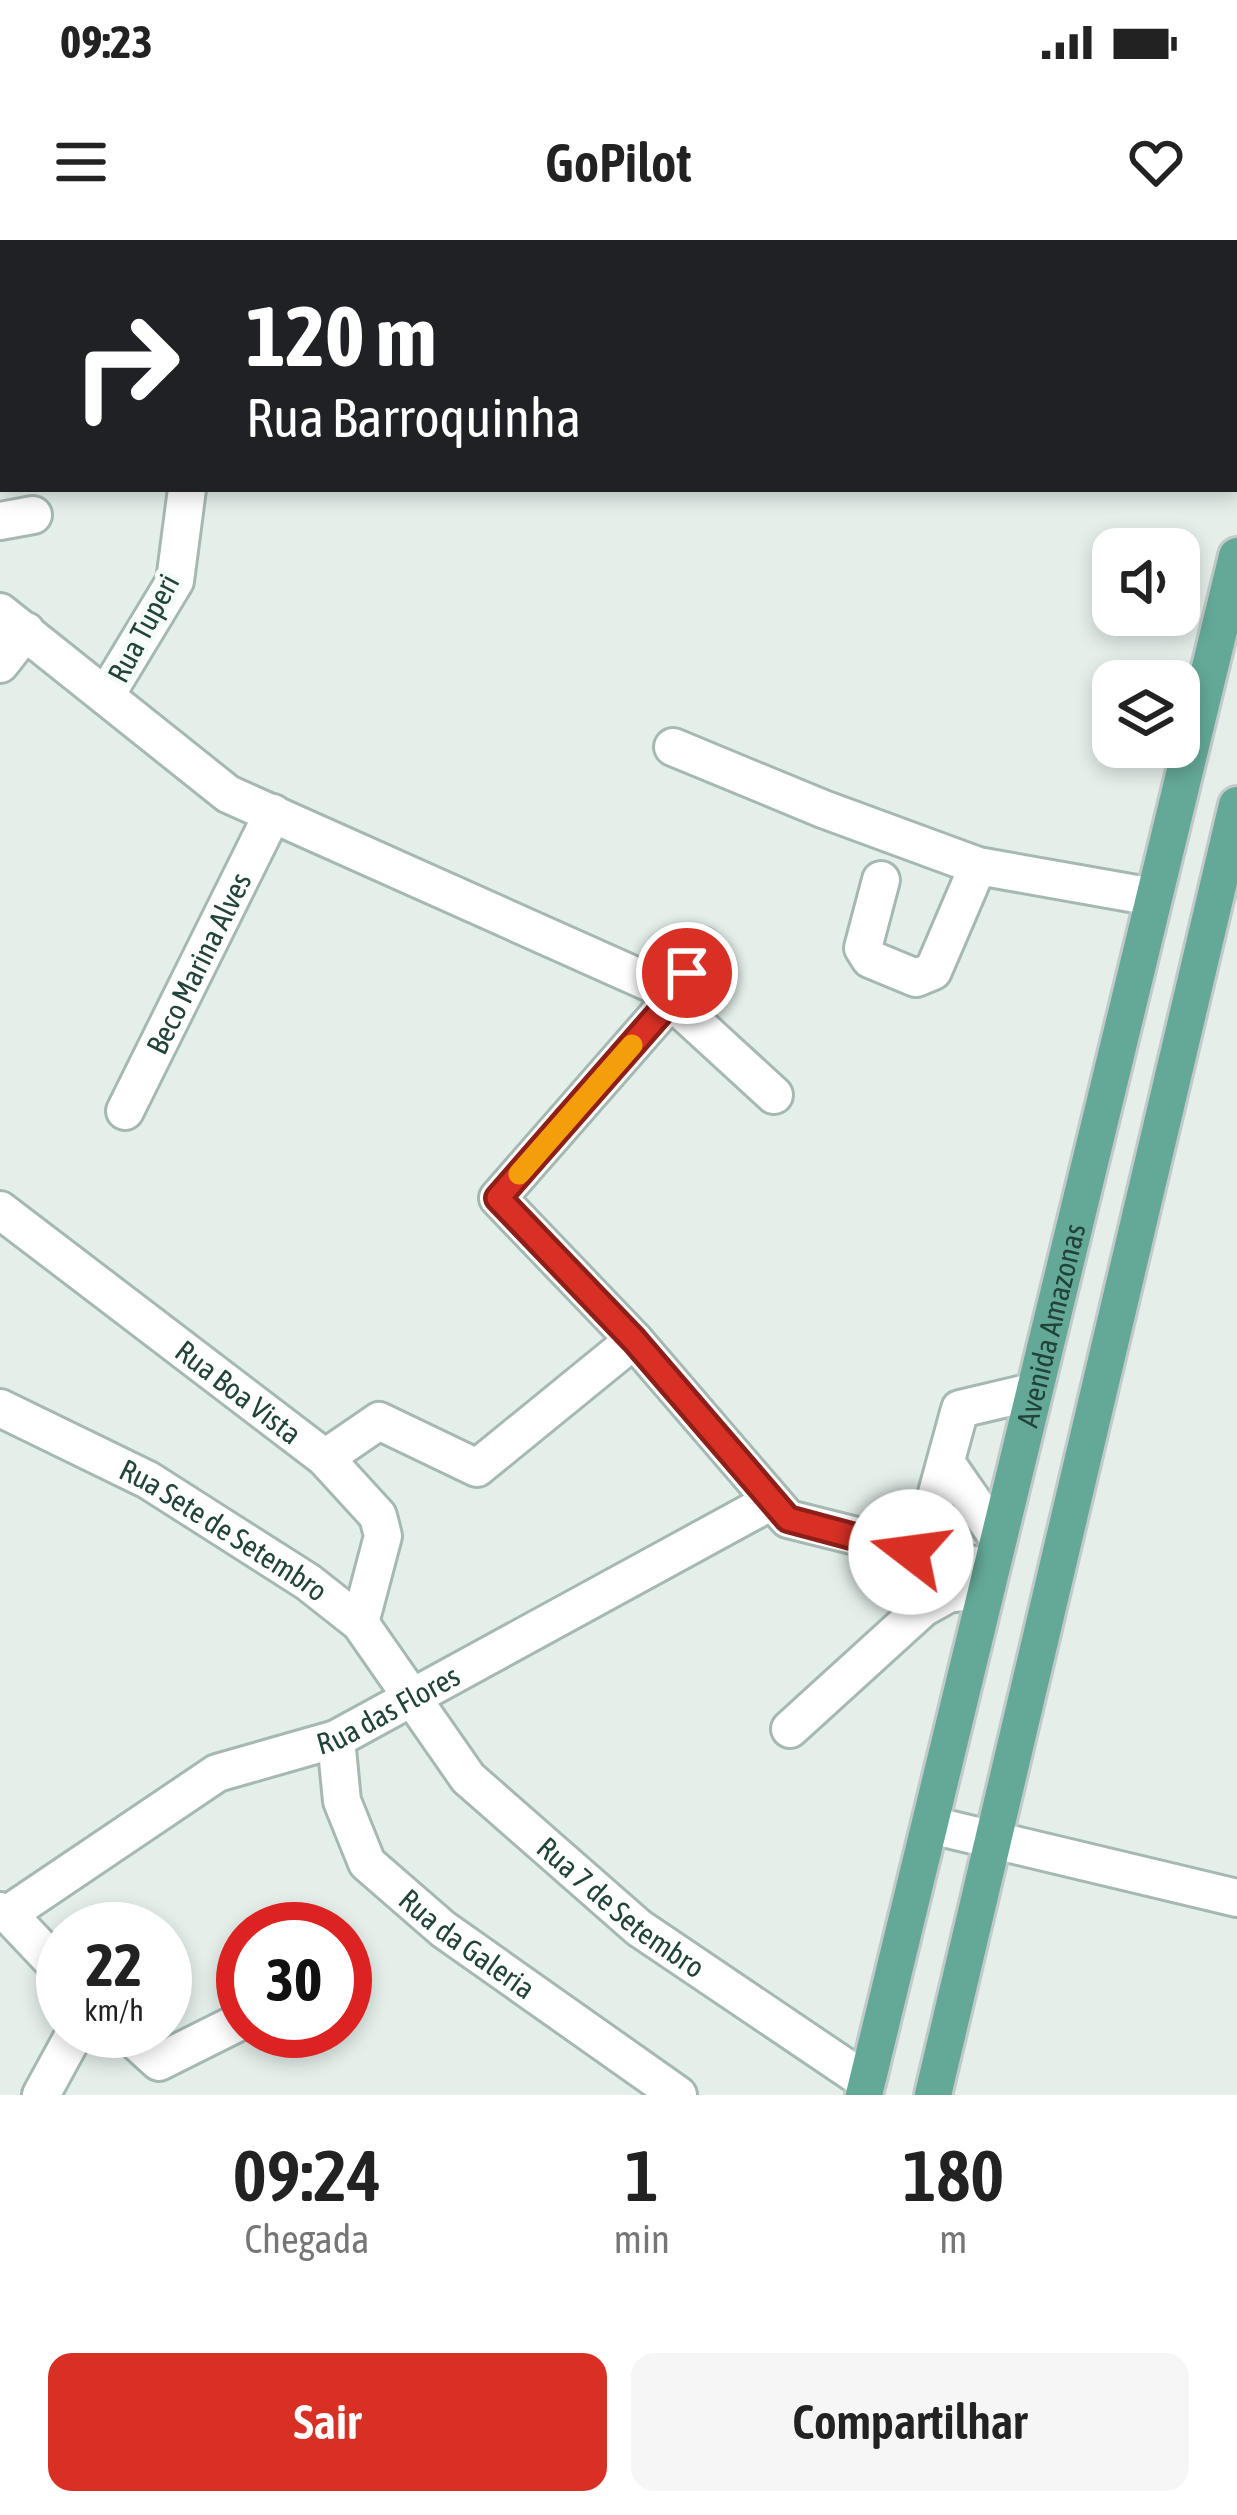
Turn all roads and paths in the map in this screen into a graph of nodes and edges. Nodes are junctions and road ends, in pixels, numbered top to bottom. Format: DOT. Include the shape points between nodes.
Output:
graph roads {
  1 [pos="187,492"];
  2 [pos="1237,556"];
  3 [pos="13,622"];
  4 [pos="0,664"];
  5 [pos="106,695"];
  6 [pos="674,747"];
  7 [pos="1237,805"];
  8 [pos="273,814"];
  9 [pos="978,866"];
  10 [pos="881,880"];
  11 [pos="1154,898"];
  12 [pos="702,946"];
  13 [pos="672,999"];
  14 [pos="774,1095"];
  15 [pos="124,1111"];
  16 [pos="0,1210"];
  17 [pos="634,1340"];
  18 [pos="1033,1392"];
  19 [pos="0,1408"];
  20 [pos="325,1458"];
  21 [pos="947,1463"];
  22 [pos="772,1501"];
  23 [pos="911,1552"];
  24 [pos="990,1565"];
  25 [pos="360,1623"];
  26 [pos="411,1696"];
  27 [pos="790,1729"];
  28 [pos="336,1739"];
  29 [pos="931,1825"];
  30 [pos="995,1842"];
  31 [pos="1237,1898"];
  32 [pos="4,1913"];
  33 [pos="36,1945"];
  34 [pos="61,2058"];
  35 [pos="865,2088"];
  36 [pos="41,2095"];
  37 [pos="678,2095"];
  38 [pos="933,2095"];
  1 -- 5 [label="street, Rua Tuperi" via="176,581"];
  2 -- 11 [label="main road, Avenida Amazonas"];
  3 -- 4 [label="street"];
  3 -- 5 [label="street"];
  5 -- 8 [label="street" via="227,794"];
  6 -- 9 [label="street"];
  7 -- 30 [label="main road"];
  8 -- 13 [label="street"];
  8 -- 15 [label="street, Beco Marina Alves"];
  9 -- 10 [label="street" via="933,971 916,978 870,959 863,948"];
  9 -- 11 [label="street"];
  11 -- 18 [label="main road, Avenida Amazonas"];
  12 -- 13 [label="street"];
  13 -- 14 [label="street"];
  13 -- 17 [label="street" via="498,1198"];
  16 -- 20 [label="street, Rua Boa Vista"];
  17 -- 20 [label="street" via="477,1468 379,1421"];
  17 -- 22 [label="street"];
  18 -- 21 [label="street" via="960,1409"];
  18 -- 24 [label="main road, Avenida Amazonas"];
  19 -- 25 [label="street, Rua Sete de Setembro" via="148,1480"];
  20 -- 25 [label="street, Rua Boa Vista" via="377,1516 383,1536"];
  21 -- 23 [label="street"];
  21 -- 24 [label="street"];
  22 -- 23 [label="street" via="788,1519"];
  22 -- 26 [label="street, Rua das Flores"];
  23 -- 24 [label="street"];
  24 -- 27 [label="street" via="923,1608"];
  24 -- 29 [label="main road, Avenida Amazonas"];
  25 -- 26 [label="street, Rua Sete de Setembro"];
  26 -- 28 [label="street, Rua das Flores"];
  26 -- 35 [label="street, Rua 7 de Setembro" via="468,1778 639,1928"];
  28 -- 32 [label="street, Rua das Flores" via="217,1773"];
  28 -- 37 [label="street, Rua da Galeria" via="342,1801 367,1864 443,1929"];
  29 -- 30 [label="street"];
  29 -- 35 [label="main road, Avenida Amazonas"];
  30 -- 31 [label="street"];
  30 -- 38 [label="main road"];
  32 -- 33 [label="street"];
  34 -- 36 [label="street"];
}
